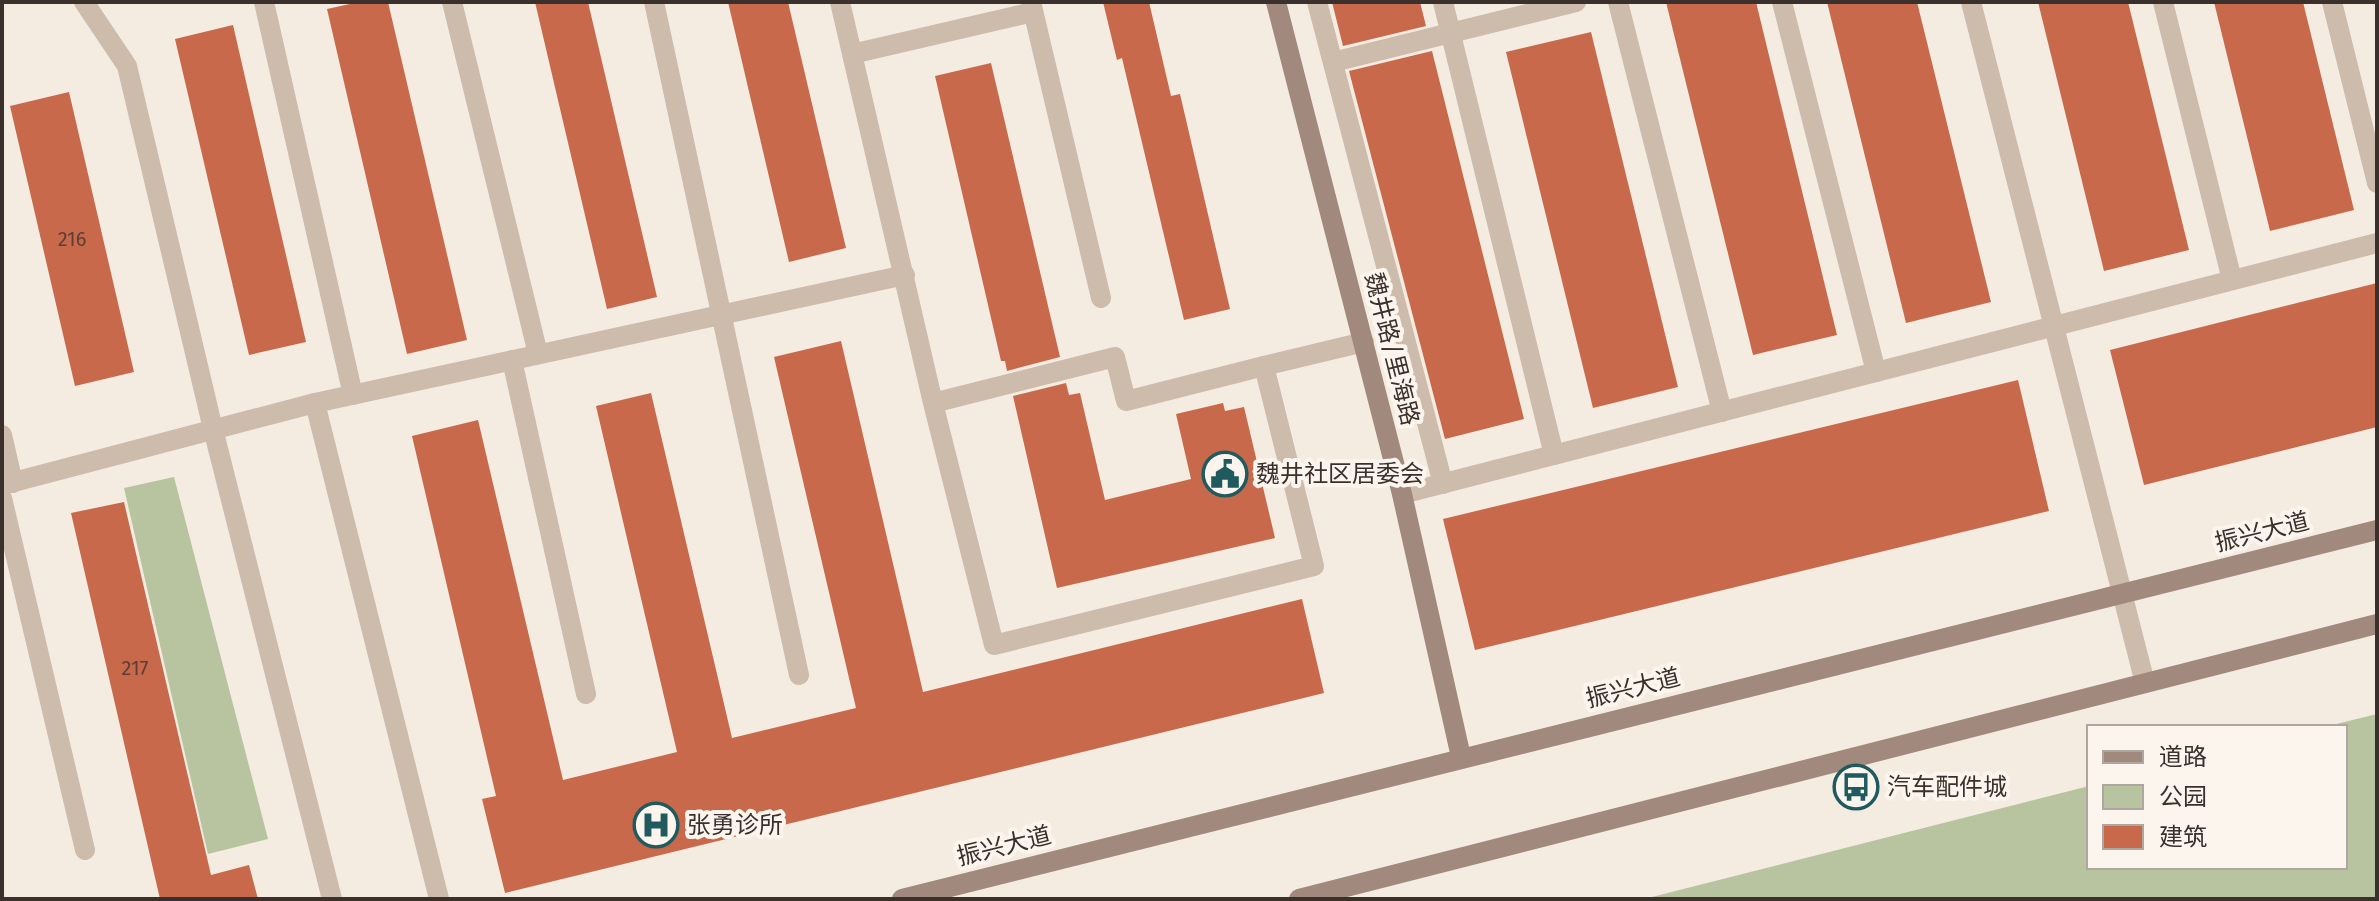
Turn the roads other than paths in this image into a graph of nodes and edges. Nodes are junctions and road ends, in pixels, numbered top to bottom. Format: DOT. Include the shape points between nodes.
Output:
graph roads {
  1 [pos="84,2"];
  2 [pos="264,2"];
  3 [pos="452,2"];
  4 [pos="654,2"];
  5 [pos="840,2"];
  6 [pos="1276,2"];
  7 [pos="1317,2"];
  8 [pos="1443,2"];
  9 [pos="1576,2"];
  10 [pos="1618,2"];
  11 [pos="1782,2"];
  12 [pos="1971,2"];
  13 [pos="2163,2"];
  14 [pos="2332,2"];
  15 [pos="1032,7"];
  16 [pos="1450,33"];
  17 [pos="852,54"];
  18 [pos="1333,62"];
  19 [pos="2377,183"];
  20 [pos="2377,243"];
  21 [pos="905,275"];
  22 [pos="2232,280"];
  23 [pos="1101,298"];
  24 [pos="721,315"];
  25 [pos="2054,326"];
  26 [pos="1364,342"];
  27 [pos="538,354"];
  28 [pos="512,360"];
  29 [pos="1264,366"];
  30 [pos="1876,372"];
  31 [pos="353,395"];
  32 [pos="315,403"];
  33 [pos="933,403"];
  34 [pos="1722,412"];
  35 [pos="213,429"];
  36 [pos="2,435"];
  37 [pos="1554,455"];
  38 [pos="1443,484"];
  39 [pos="6,489"];
  40 [pos="1402,494"];
  41 [pos="2377,530"];
  42 [pos="2122,594"];
  43 [pos="2377,624"];
  44 [pos="799,675"];
  45 [pos="2145,683"];
  46 [pos="586,694"];
  47 [pos="1461,757"];
  48 [pos="85,850"];
  49 [pos="332,899"];
  50 [pos="439,899"];
  51 [pos="902,899"];
  52 [pos="1299,899"];
  1 -- 35 [label="street" via="127,66"];
  2 -- 31 [label="street"];
  3 -- 27 [label="street"];
  4 -- 24 [label="street"];
  5 -- 17 [label="street"];
  6 -- 26 [label="main road, 魏井路/里海路"];
  7 -- 18 [label="street"];
  8 -- 16 [label="street"];
  9 -- 16 [label="street"];
  10 -- 34 [label="street"];
  11 -- 30 [label="street"];
  12 -- 25 [label="street"];
  13 -- 22 [label="street"];
  14 -- 19 [label="street"];
  15 -- 17 [label="street"];
  15 -- 23 [label="street"];
  16 -- 18 [label="street"];
  16 -- 37 [label="street"];
  17 -- 21 [label="street"];
  18 -- 38 [label="street"];
  20 -- 22 [label="street"];
  21 -- 24 [label="street"];
  21 -- 33 [label="street"];
  22 -- 25 [label="street"];
  24 -- 27 [label="street"];
  24 -- 44 [label="street"];
  25 -- 30 [label="street"];
  25 -- 42 [label="street"];
  26 -- 29 [label="street"];
  26 -- 40 [label="main road, 魏井路/里海路"];
  27 -- 28 [label="street"];
  28 -- 31 [label="street"];
  28 -- 46 [label="street"];
  29 -- 33 [label="street" via="1126,401 1115,357"];
  29 -- 33 [label="street" via="1314,566 994,645"];
  30 -- 34 [label="street"];
  31 -- 32 [label="street"];
  32 -- 35 [label="street"];
  32 -- 50 [label="street"];
  34 -- 37 [label="street"];
  35 -- 39 [label="street"];
  35 -- 49 [label="street"];
  36 -- 39 [label="street"];
  37 -- 38 [label="street"];
  38 -- 40 [label="street"];
  39 -- 48 [label="street"];
  40 -- 47 [label="main road, 魏井路/里海路"];
  41 -- 42 [label="main road, 振兴大道"];
  42 -- 45 [label="street"];
  42 -- 47 [label="main road, 振兴大道"];
  43 -- 45 [label="main road"];
  45 -- 52 [label="main road"];
  47 -- 51 [label="main road, 振兴大道"];
}
